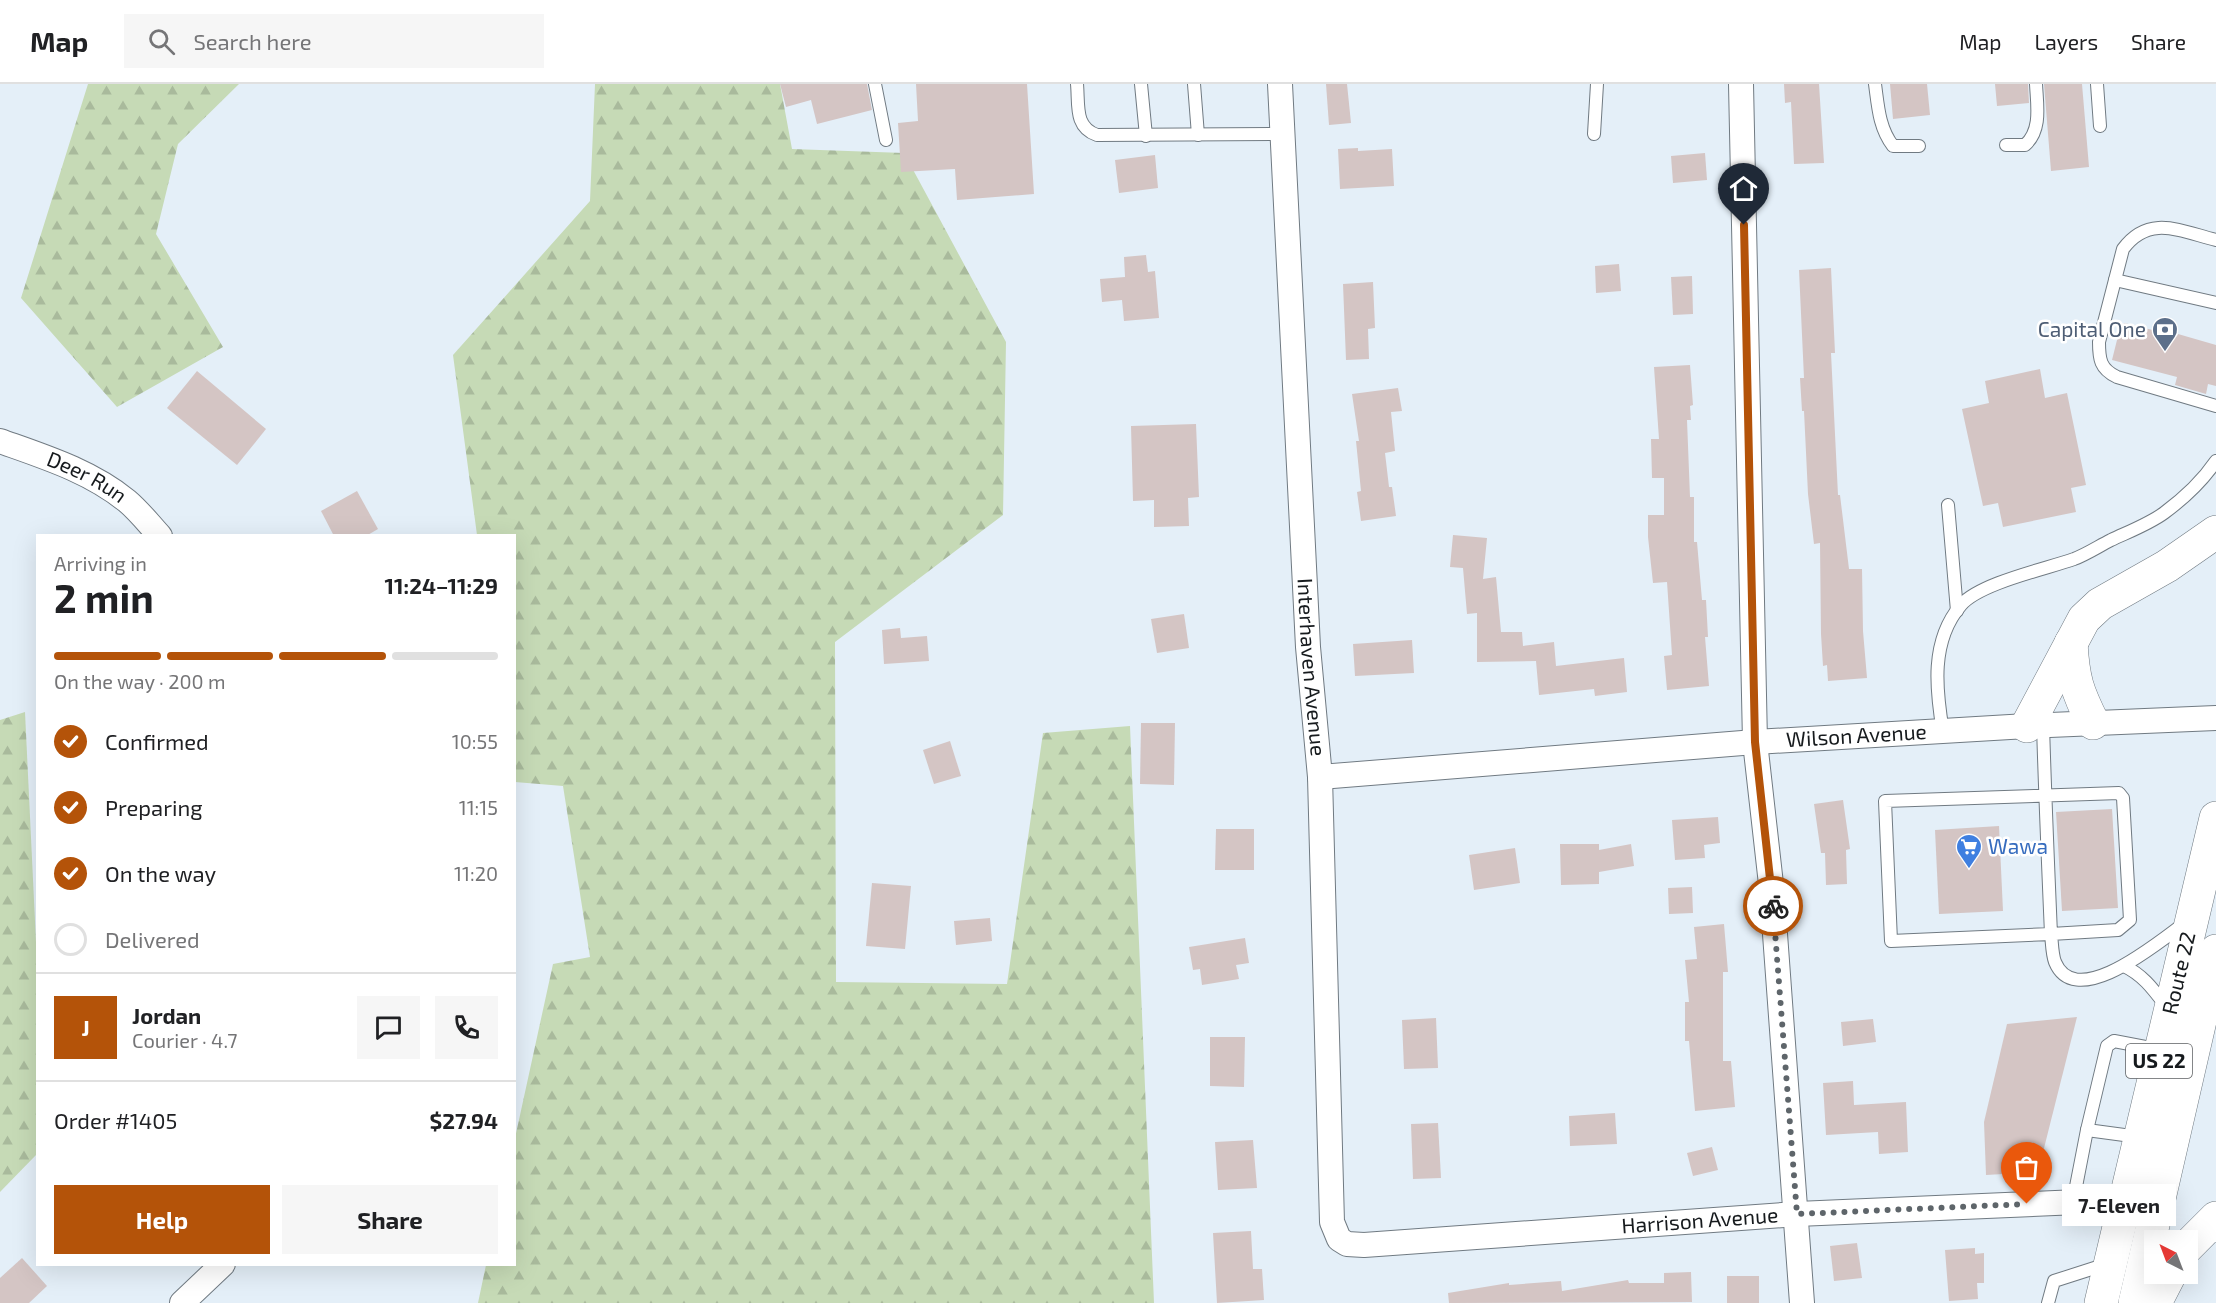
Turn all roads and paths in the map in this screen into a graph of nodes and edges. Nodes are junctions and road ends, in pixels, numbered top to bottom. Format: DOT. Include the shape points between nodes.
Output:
graph roads {
  1 [pos="875,84"];
  2 [pos="1077,84"];
  3 [pos="1141,84"];
  4 [pos="1194,84"];
  5 [pos="1280,84"];
  6 [pos="1597,84"];
  7 [pos="1741,84"];
  8 [pos="1875,84"];
  9 [pos="2036,84"];
  10 [pos="2097,84"];
  11 [pos="2100,126"];
  12 [pos="1283,134"];
  13 [pos="1594,134"];
  14 [pos="1198,135"];
  15 [pos="1146,136"];
  16 [pos="886,140"];
  17 [pos="2006,144"];
  18 [pos="1919,146"];
  19 [pos="2216,240"];
  20 [pos="2115,280"];
  21 [pos="2216,303"];
  22 [pos="2216,406"];
  23 [pos="0,441"];
  24 [pos="2216,462"];
  25 [pos="1948,505"];
  26 [pos="2216,532"];
  27 [pos="158,534"];
  28 [pos="1957,611"];
  29 [pos="2071,643"];
  30 [pos="2216,718"];
  31 [pos="2093,723"];
  32 [pos="2035,726"];
  33 [pos="1943,732"];
  34 [pos="1755,742"];
  35 [pos="1320,777"];
  36 [pos="2045,795"];
  37 [pos="2216,818"];
  38 [pos="2193,917"];
  39 [pos="2051,934"];
  40 [pos="2216,951"];
  41 [pos="2124,966"];
  42 [pos="2170,1012"];
  43 [pos="2162,1050"];
  44 [pos="2087,1130"];
  45 [pos="2141,1137"];
  46 [pos="2125,1200"];
  47 [pos="2073,1202"];
  48 [pos="1797,1214"];
  49 [pos="2216,1218"];
  50 [pos="2198,1236"];
  51 [pos="1347,1244"];
  52 [pos="2111,1263"];
  53 [pos="221,1266"];
  54 [pos="2165,1284"];
  55 [pos="182,1303"];
  56 [pos="1802,1303"];
  57 [pos="2048,1303"];
  58 [pos="2102,1303"];
  59 [pos="2135,1303"];
  60 [pos="2155,1303"];
  1 -- 16 [label="lane"];
  2 -- 15 [label="lane" via="1080,122 1087,130 1106,137"];
  3 -- 15 [label="lane"];
  4 -- 14 [label="lane"];
  5 -- 12 [label="street, Interhaven Avenue"];
  6 -- 13 [label="lane"];
  7 -- 34 [label="street"];
  8 -- 18 [label="lane" via="1881,126 1887,138 1893,146"];
  9 -- 17 [label="lane" via="2034,137 2025,145"];
  10 -- 11 [label="lane"];
  12 -- 14 [label="lane"];
  12 -- 35 [label="street, Interhaven Avenue" via="1308,646"];
  14 -- 15 [label="lane"];
  19 -- 20 [label="lane" via="2162,226 2149,228 2132,237 2123,249"];
  20 -- 21 [label="lane"];
  20 -- 22 [label="lane" via="2099,342 2099,357 2107,372"];
  23 -- 27 [label="street, Deer Run" via="65,464 96,480 128,502"];
  24 -- 28 [label="lane" via="2163,514 2077,558 1971,596"];
  25 -- 28 [label="lane"];
  26 -- 29 [label="highway" via="2167,566 2100,604 2084,619"];
  28 -- 33 [label="lane" via="1946,630 1936,669"];
  29 -- 31 [label="highway" via="2073,676"];
  29 -- 32 [label="highway"];
  30 -- 31 [label="street, Wilson Avenue"];
  31 -- 32 [label="street, Wilson Avenue"];
  32 -- 33 [label="street, Wilson Avenue"];
  32 -- 36 [label="lane"];
  33 -- 34 [label="street, Wilson Avenue"];
  34 -- 35 [label="street, Wilson Avenue"];
  34 -- 48 [label="street" via="1772,893"];
  35 -- 51 [label="street, Interhaven Avenue" via="1332,1222 1339,1239"];
  36 -- 39 [label="lane" via="2052,826 2055,874"];
  36 -- 39 [label="lane" via="2119,793 2123,798 2121,846 2130,921 2118,930"];
  36 -- 39 [label="lane" via="1886,801 1891,941"];
  37 -- 38 [label="highway, Route 22 / US 22"];
  38 -- 41 [label="lane"];
  38 -- 42 [label="highway, Route 22 / US 22"];
  39 -- 41 [label="lane" via="2055,962 2069,978 2096,978"];
  40 -- 59 [label="highway, US 22"];
  41 -- 42 [label="lane" via="2138,972"];
  42 -- 43 [label="highway, Route 22 / US 22"];
  43 -- 44 [label="lane" via="2114,1041 2107,1046"];
  43 -- 45 [label="highway, Route 22 / US 22"];
  44 -- 45 [label="lane"];
  44 -- 47 [label="lane"];
  45 -- 46 [label="highway, Route 22 / US 22"];
  46 -- 47 [label="street, Harrison Avenue"];
  46 -- 52 [label="highway, Route 22 / US 22"];
  47 -- 48 [label="street, Harrison Avenue"];
  48 -- 51 [label="street, Harrison Avenue"];
  48 -- 56 [label="street"];
  49 -- 50 [label="highway"];
  52 -- 57 [label="lane" via="2054,1281"];
  52 -- 58 [label="highway, Route 22 / US 22"];
  53 -- 55 [label="street"];
  54 -- 60 [label="highway"];
}
